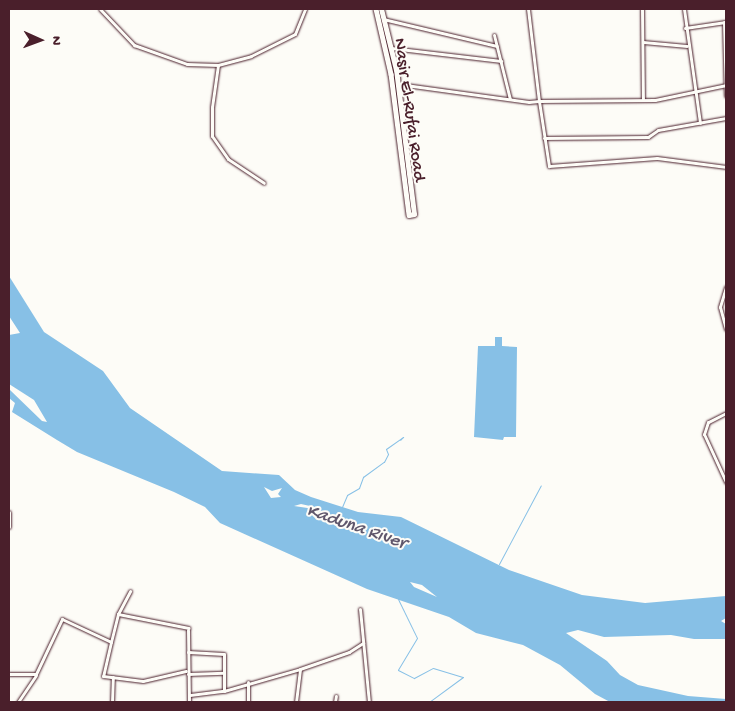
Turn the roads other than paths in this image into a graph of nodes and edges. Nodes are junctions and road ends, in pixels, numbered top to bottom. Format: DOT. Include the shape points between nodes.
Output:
graph roads {
  1 [pos="100,9"];
  2 [pos="304,9"];
  3 [pos="376,9"];
  4 [pos="381,9"];
  5 [pos="528,9"];
  6 [pos="642,9"];
  7 [pos="684,9"];
  8 [pos="384,19"];
  9 [pos="725,22"];
  10 [pos="685,28"];
  11 [pos="494,35"];
  12 [pos="643,42"];
  13 [pos="497,46"];
  14 [pos="687,46"];
  15 [pos="391,48"];
  16 [pos="501,61"];
  17 [pos="218,65"];
  18 [pos="398,84"];
  19 [pos="726,85"];
  20 [pos="694,92"];
  21 [pos="726,96"];
  22 [pos="510,99"];
  23 [pos="643,100"];
  24 [pos="539,101"];
  25 [pos="726,118"];
  26 [pos="700,123"];
  27 [pos="544,138"];
  28 [pos="403,147"];
  29 [pos="726,167"];
  30 [pos="264,183"];
  31 [pos="409,215"];
  32 [pos="726,287"];
  33 [pos="726,329"];
  34 [pos="726,413"];
  35 [pos="726,482"];
  36 [pos="9,512"];
  37 [pos="9,526"];
  38 [pos="130,591"];
  39 [pos="360,609"];
  40 [pos="118,614"];
  41 [pos="111,642"];
  42 [pos="363,643"];
  43 [pos="188,652"];
  44 [pos="300,669"];
  45 [pos="187,672"];
  46 [pos="224,672"];
  47 [pos="9,674"];
  48 [pos="36,674"];
  49 [pos="113,677"];
  50 [pos="248,682"];
  51 [pos="224,691"];
  52 [pos="190,695"];
  53 [pos="336,696"];
  54 [pos="18,702"];
  55 [pos="112,702"];
  56 [pos="189,702"];
  57 [pos="248,702"];
  58 [pos="296,702"];
  59 [pos="335,702"];
  60 [pos="369,702"];
  1 -- 17 [label="street" via="134,45 187,64"];
  2 -- 17 [label="street" via="295,34 251,56"];
  3 -- 28 [label="main road, Nasir El-Rufai Road" via="388,56"];
  4 -- 8 [label="main road, Nasir El-Rufai Road"];
  5 -- 24 [label="street"];
  6 -- 12 [label="street"];
  7 -- 10 [label="street"];
  8 -- 13 [label="street"];
  8 -- 15 [label="main road, Nasir El-Rufai Road"];
  9 -- 10 [label="street"];
  9 -- 19 [label="street"];
  10 -- 14 [label="street"];
  11 -- 13 [label="street"];
  12 -- 14 [label="street"];
  12 -- 23 [label="street"];
  13 -- 16 [label="street"];
  14 -- 20 [label="street"];
  15 -- 16 [label="street"];
  15 -- 18 [label="main road, Nasir El-Rufai Road"];
  16 -- 22 [label="street"];
  17 -- 30 [label="street" via="212,136 228,159"];
  18 -- 22 [label="street"];
  18 -- 28 [label="main road, Nasir El-Rufai Road"];
  19 -- 20 [label="street"];
  19 -- 21 [label="street"];
  20 -- 23 [label="street"];
  20 -- 26 [label="street"];
  22 -- 24 [label="street"];
  23 -- 24 [label="street"];
  24 -- 27 [label="street"];
  25 -- 26 [label="street"];
  26 -- 27 [label="street" via="658,130 648,137"];
  27 -- 29 [label="street" via="549,166 656,158"];
  28 -- 31 [label="main road" via="414,214"];
  32 -- 33 [label="street" via="720,303"];
  34 -- 35 [label="street" via="708,422 704,434"];
  36 -- 37 [label="street"];
  38 -- 40 [label="street"];
  39 -- 42 [label="street"];
  40 -- 41 [label="street"];
  40 -- 43 [label="street" via="188,629"];
  41 -- 48 [label="street" via="62,619"];
  41 -- 49 [label="street" via="103,676"];
  42 -- 44 [label="street" via="349,652"];
  42 -- 60 [label="street"];
  43 -- 45 [label="street"];
  43 -- 46 [label="street" via="224,654"];
  44 -- 50 [label="street"];
  44 -- 58 [label="street"];
  45 -- 46 [label="street"];
  45 -- 49 [label="street" via="143,681"];
  45 -- 52 [label="street"];
  46 -- 51 [label="street"];
  47 -- 48 [label="street"];
  48 -- 54 [label="street"];
  49 -- 55 [label="street"];
  50 -- 51 [label="street"];
  50 -- 57 [label="street"];
  51 -- 52 [label="street"];
  52 -- 56 [label="street"];
  53 -- 59 [label="street"];
}
